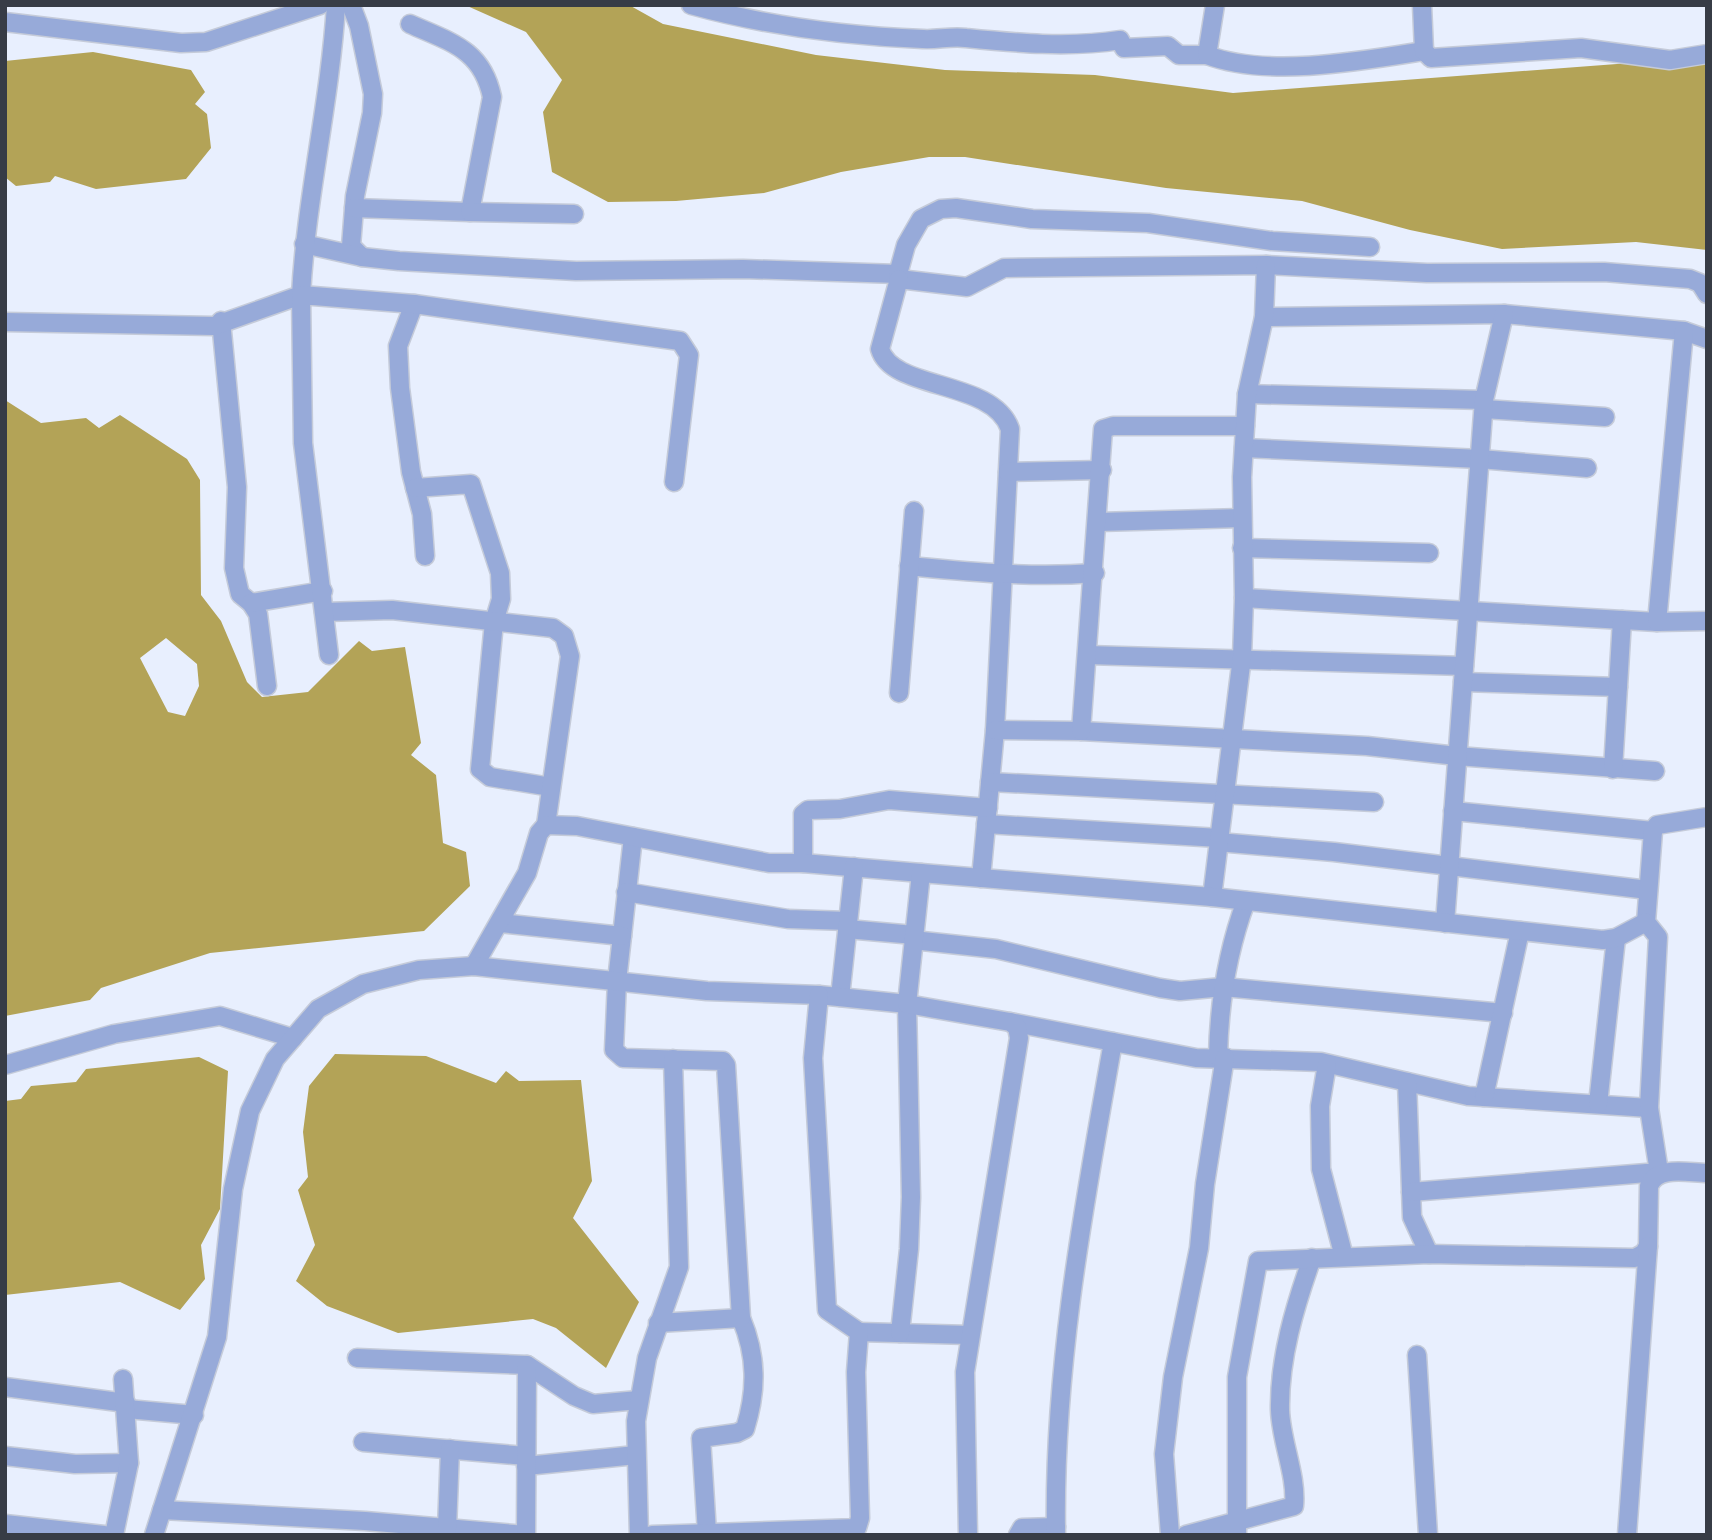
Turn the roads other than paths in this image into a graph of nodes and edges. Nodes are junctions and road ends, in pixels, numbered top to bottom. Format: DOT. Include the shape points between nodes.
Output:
graph roads {
  1 [pos="320,5"];
  2 [pos="336,5"];
  3 [pos="351,5"];
  4 [pos="691,5"];
  5 [pos="1215,5"];
  6 [pos="1422,5"];
  7 [pos="5,22"];
  8 [pos="410,24"];
  9 [pos="1424,51"];
  10 [pos="1707,54"];
  11 [pos="1207,55"];
  12 [pos="354,208"];
  13 [pos="470,212"];
  14 [pos="574,214"];
  15 [pos="304,244"];
  16 [pos="1370,247"];
  17 [pos="362,257"];
  18 [pos="1266,265"];
  19 [pos="898,277"];
  20 [pos="1707,294"];
  21 [pos="301,295"];
  22 [pos="414,304"];
  23 [pos="1504,314"];
  24 [pos="1264,317"];
  25 [pos="220,321"];
  26 [pos="5,322"];
  27 [pos="1684,331"];
  28 [pos="1707,339"];
  29 [pos="1247,394"];
  30 [pos="1484,404"];
  31 [pos="1605,417"];
  32 [pos="1245,426"];
  33 [pos="1244,449"];
  34 [pos="1480,459"];
  35 [pos="1587,468"];
  36 [pos="1102,470"];
  37 [pos="1009,472"];
  38 [pos="674,482"];
  39 [pos="415,488"];
  40 [pos="914,511"];
  41 [pos="1242,518"];
  42 [pos="1098,522"];
  43 [pos="1242,548"];
  44 [pos="1429,553"];
  45 [pos="425,556"];
  46 [pos="909,566"];
  47 [pos="1095,573"];
  48 [pos="1004,575"];
  49 [pos="323,591"];
  50 [pos="1244,598"];
  51 [pos="251,603"];
  52 [pos="1468,611"];
  53 [pos="324,612"];
  54 [pos="1622,620"];
  55 [pos="1707,621"];
  56 [pos="494,622"];
  57 [pos="1657,622"];
  58 [pos="329,654"];
  59 [pos="1088,655"];
  60 [pos="1242,657"];
  61 [pos="1463,674"];
  62 [pos="267,686"];
  63 [pos="1618,687"];
  64 [pos="899,693"];
  65 [pos="995,730"];
  66 [pos="1081,731"];
  67 [pos="1232,741"];
  68 [pos="1457,756"];
  69 [pos="1613,769"];
  70 [pos="1655,771"];
  71 [pos="990,782"];
  72 [pos="551,787"];
  73 [pos="1225,794"];
  74 [pos="1374,802"];
  75 [pos="1453,811"];
  76 [pos="987,816"];
  77 [pos="1707,817"];
  78 [pos="546,825"];
  79 [pos="1653,831"];
  80 [pos="633,837"];
  81 [pos="1219,840"];
  82 [pos="803,863"];
  83 [pos="854,867"];
  84 [pos="1449,867"];
  85 [pos="921,873"];
  86 [pos="981,878"];
  87 [pos="1648,890"];
  88 [pos="626,892"];
  89 [pos="1212,897"];
  90 [pos="1246,901"];
  91 [pos="1646,922"];
  92 [pos="500,923"];
  93 [pos="1445,923"];
  94 [pos="847,925"];
  95 [pos="1520,931"];
  96 [pos="622,936"];
  97 [pos="914,938"];
  98 [pos="1616,938"];
  99 [pos="474,966"];
  100 [pos="617,981"];
  101 [pos="1223,987"];
  102 [pos="819,995"];
  103 [pos="839,997"];
  104 [pos="907,1004"];
  105 [pos="1503,1013"];
  106 [pos="1010,1022"];
  107 [pos="293,1038"];
  108 [pos="1113,1042"];
  109 [pos="1222,1057"];
  110 [pos="673,1059"];
  111 [pos="1327,1063"];
  112 [pos="5,1065"];
  113 [pos="1407,1082"];
  114 [pos="1484,1097"];
  115 [pos="1598,1104"];
  116 [pos="1649,1108"];
  117 [pos="1659,1172"];
  118 [pos="1707,1173"];
  119 [pos="1410,1192"];
  120 [pos="1647,1246"];
  121 [pos="1429,1254"];
  122 [pos="1344,1256"];
  123 [pos="1312,1258"];
  124 [pos="741,1318"];
  125 [pos="658,1323"];
  126 [pos="859,1332"];
  127 [pos="900,1333"];
  128 [pos="970,1335"];
  129 [pos="1417,1354"];
  130 [pos="357,1358"];
  131 [pos="527,1364"];
  132 [pos="123,1379"];
  133 [pos="5,1387"];
  134 [pos="639,1400"];
  135 [pos="126,1406"];
  136 [pos="194,1416"];
  137 [pos="363,1442"];
  138 [pos="450,1450"];
  139 [pos="636,1455"];
  140 [pos="5,1456"];
  141 [pos="526,1461"];
  142 [pos="129,1463"];
  143 [pos="162,1510"];
  144 [pos="5,1524"];
  145 [pos="1237,1527"];
  146 [pos="447,1529"];
  147 [pos="862,1531"];
  148 [pos="1056,1531"];
  149 [pos="707,1533"];
  150 [pos="526,1534"];
  151 [pos="104,1535"];
  152 [pos="114,1535"];
  153 [pos="154,1535"];
  154 [pos="639,1535"];
  155 [pos="652,1535"];
  156 [pos="968,1535"];
  157 [pos="1018,1535"];
  158 [pos="1170,1535"];
  159 [pos="1186,1535"];
  160 [pos="1428,1535"];
  161 [pos="1627,1535"];
  1 -- 7 [label="street" via="194,43"];
  2 -- 15 [label="street"];
  3 -- 12 [label="street" via="373,94"];
  4 -- 11 [label="street" via="759,22 843,33 963,37 1014,44 1120,40 1124,48 1168,46 1179,55"];
  5 -- 11 [label="street"];
  6 -- 9 [label="street"];
  8 -- 13 [label="street" via="474,57 489,86 490,110"];
  9 -- 10 [label="street" via="1431,58 1581,48 1670,60"];
  9 -- 11 [label="street" via="1315,65 1256,64"];
  12 -- 13 [label="street"];
  12 -- 17 [label="street" via="351,246"];
  13 -- 14 [label="street"];
  15 -- 17 [label="street"];
  15 -- 21 [label="street"];
  16 -- 19 [label="street" via="1272,241 1147,223 1032,219 956,208 941,209 921,219 906,245"];
  17 -- 19 [label="street" via="576,271 743,269"];
  18 -- 19 [label="street" via="1004,268 967,287"];
  18 -- 20 [label="street" via="1427,273 1604,272 1690,279"];
  18 -- 24 [label="street"];
  19 -- 37 [label="street" via="880,349 882,358 893,368 952,387 1007,418"];
  21 -- 22 [label="street"];
  21 -- 25 [label="street"];
  21 -- 49 [label="street" via="303,443"];
  22 -- 38 [label="street" via="680,341 689,355"];
  22 -- 39 [label="street" via="398,346"];
  23 -- 24 [label="street"];
  23 -- 27 [label="street"];
  23 -- 30 [label="street"];
  24 -- 29 [label="street"];
  25 -- 26 [label="street" via="215,326"];
  25 -- 51 [label="street" via="237,487 234,568 240,594"];
  27 -- 28 [label="street"];
  27 -- 57 [label="street"];
  29 -- 30 [label="street"];
  29 -- 32 [label="street"];
  30 -- 31 [label="street"];
  30 -- 34 [label="street"];
  32 -- 33 [label="street"];
  32 -- 36 [label="street" via="1105,426"];
  33 -- 34 [label="street"];
  33 -- 41 [label="street"];
  34 -- 35 [label="street"];
  34 -- 52 [label="street"];
  36 -- 37 [label="street"];
  36 -- 42 [label="street"];
  37 -- 48 [label="street"];
  39 -- 45 [label="street"];
  39 -- 56 [label="street" via="468,483 473,487 500,573 501,599"];
  40 -- 46 [label="street"];
  41 -- 42 [label="street"];
  41 -- 43 [label="street"];
  42 -- 47 [label="street"];
  43 -- 44 [label="street"];
  43 -- 50 [label="street"];
  46 -- 48 [label="street"];
  46 -- 64 [label="street"];
  47 -- 48 [label="street"];
  47 -- 59 [label="street"];
  48 -- 65 [label="street"];
  49 -- 51 [label="street"];
  49 -- 53 [label="street"];
  50 -- 52 [label="street"];
  50 -- 60 [label="street"];
  51 -- 62 [label="street" via="258,614"];
  52 -- 54 [label="street"];
  52 -- 61 [label="street"];
  53 -- 56 [label="street" via="392,610"];
  53 -- 58 [label="street"];
  54 -- 57 [label="street"];
  54 -- 63 [label="street"];
  55 -- 57 [label="street"];
  56 -- 72 [label="street" via="480,769 490,777"];
  56 -- 72 [label="street" via="553,628 564,636 569,648"];
  59 -- 60 [label="street"];
  59 -- 66 [label="street"];
  60 -- 61 [label="street"];
  60 -- 67 [label="street"];
  61 -- 63 [label="street"];
  61 -- 68 [label="street"];
  63 -- 69 [label="street"];
  65 -- 66 [label="street"];
  65 -- 71 [label="street"];
  66 -- 67 [label="street"];
  67 -- 68 [label="street" via="1367,746"];
  67 -- 73 [label="street"];
  68 -- 69 [label="street"];
  68 -- 75 [label="street"];
  69 -- 70 [label="street"];
  71 -- 73 [label="street"];
  71 -- 76 [label="street"];
  72 -- 78 [label="street"];
  73 -- 74 [label="street"];
  73 -- 81 [label="street"];
  75 -- 79 [label="street"];
  75 -- 84 [label="street"];
  76 -- 81 [label="street"];
  76 -- 82 [label="street" via="889,800 808,810 803,814"];
  76 -- 86 [label="street"];
  77 -- 79 [label="street" via="1657,825"];
  78 -- 80 [label="street" via="560,823"];
  78 -- 92 [label="street"];
  79 -- 87 [label="street"];
  80 -- 82 [label="street" via="769,863"];
  80 -- 88 [label="street"];
  81 -- 84 [label="street"];
  81 -- 89 [label="street"];
  82 -- 83 [label="street"];
  83 -- 85 [label="street"];
  83 -- 94 [label="street"];
  84 -- 87 [label="street"];
  84 -- 93 [label="street"];
  85 -- 86 [label="street"];
  85 -- 97 [label="street"];
  86 -- 89 [label="street"];
  87 -- 91 [label="street"];
  88 -- 94 [label="street"];
  88 -- 96 [label="street"];
  89 -- 90 [label="street"];
  90 -- 93 [label="street"];
  90 -- 101 [label="street"];
  91 -- 98 [label="street"];
  91 -- 116 [label="street" via="1658,937"];
  92 -- 96 [label="street"];
  92 -- 99 [label="street"];
  93 -- 95 [label="street"];
  94 -- 97 [label="street"];
  94 -- 103 [label="street"];
  95 -- 98 [label="street"];
  95 -- 105 [label="street"];
  96 -- 100 [label="street"];
  97 -- 101 [label="street" via="996,949 1160,988"];
  97 -- 104 [label="street"];
  98 -- 115 [label="street"];
  99 -- 100 [label="street"];
  99 -- 107 [label="street" via="419,970 363,984 318,1009"];
  100 -- 102 [label="street" via="707,991"];
  100 -- 110 [label="street" via="617,1056"];
  101 -- 105 [label="street"];
  101 -- 109 [label="street" via="1219,1006"];
  102 -- 103 [label="street"];
  102 -- 126 [label="street" via="813,1058 827,1310"];
  103 -- 104 [label="street"];
  104 -- 106 [label="street"];
  104 -- 127 [label="street" via="911,1210"];
  105 -- 114 [label="street"];
  106 -- 108 [label="street"];
  106 -- 128 [label="street" via="1017,1027 1019,1038"];
  107 -- 112 [label="street" via="220,1016 114,1034"];
  107 -- 136 [label="street" via="275,1059 250,1111 233,1189 217,1337"];
  108 -- 109 [label="street" via="1196,1058"];
  108 -- 148 [label="street" via="1072,1284 1060,1393"];
  109 -- 111 [label="street"];
  109 -- 158 [label="street" via="1199,1248 1173,1377 1164,1454"];
  110 -- 124 [label="street" via="723,1061 726,1065"];
  110 -- 125 [label="street" via="679,1267"];
  111 -- 113 [label="street"];
  111 -- 122 [label="street" via="1320,1106 1321,1169"];
  113 -- 114 [label="street"];
  113 -- 119 [label="street"];
  114 -- 115 [label="street"];
  115 -- 116 [label="street"];
  116 -- 117 [label="street"];
  117 -- 118 [label="street"];
  117 -- 119 [label="street"];
  117 -- 120 [label="street" via="1648,1186"];
  119 -- 121 [label="street" via="1412,1217"];
  120 -- 121 [label="street" via="1635,1258"];
  120 -- 161 [label="street"];
  121 -- 122 [label="street"];
  122 -- 123 [label="street"];
  123 -- 145 [label="street" via="1296,1302 1281,1379 1280,1411 1294,1506"];
  123 -- 145 [label="street" via="1260,1259 1256,1263 1237,1377"];
  124 -- 125 [label="street"];
  124 -- 149 [label="street" via="751,1342 754,1385 745,1429 701,1438"];
  125 -- 134 [label="street"];
  126 -- 127 [label="street"];
  126 -- 147 [label="street" via="856,1372"];
  127 -- 128 [label="street"];
  128 -- 156 [label="street" via="965,1372"];
  129 -- 160 [label="street"];
  130 -- 131 [label="street"];
  131 -- 134 [label="street" via="593,1404"];
  131 -- 141 [label="street"];
  132 -- 135 [label="street"];
  133 -- 135 [label="street"];
  134 -- 139 [label="street"];
  135 -- 136 [label="street"];
  135 -- 142 [label="street"];
  136 -- 143 [label="street"];
  137 -- 138 [label="street"];
  138 -- 141 [label="street"];
  138 -- 146 [label="street"];
  139 -- 141 [label="street"];
  139 -- 154 [label="street"];
  140 -- 142 [label="street" via="75,1464"];
  141 -- 150 [label="street"];
  142 -- 152 [label="street"];
  143 -- 146 [label="street"];
  143 -- 153 [label="street"];
  144 -- 151 [label="street"];
  145 -- 159 [label="street"];
  146 -- 150 [label="street"];
  147 -- 149 [label="street"];
  148 -- 157 [label="street" via="1022,1528"];
  149 -- 155 [label="street"];
}
